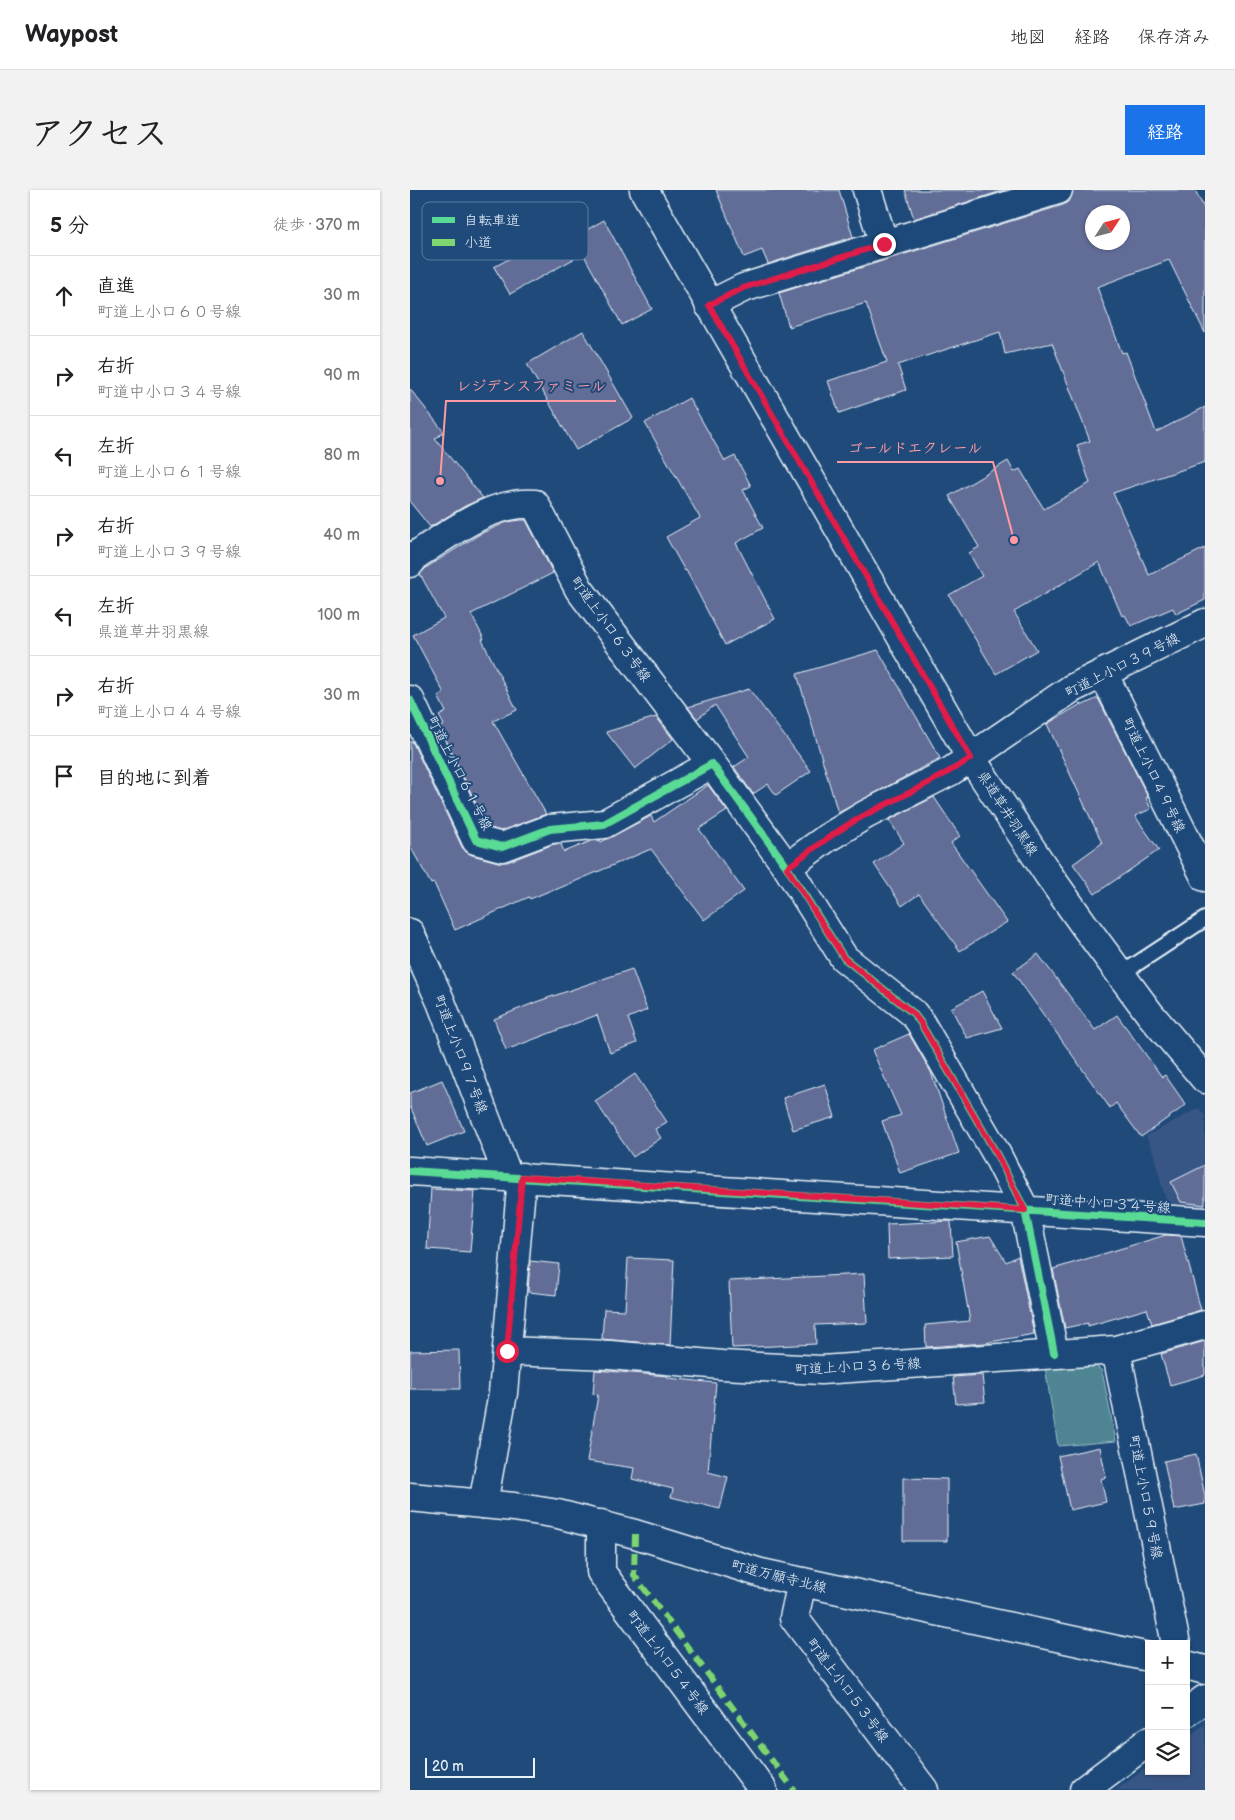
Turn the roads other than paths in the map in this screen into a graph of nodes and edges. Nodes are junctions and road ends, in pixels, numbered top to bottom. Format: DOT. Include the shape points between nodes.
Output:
graph roads {
  1 [pos="644,190"];
  2 [pos="867,190"];
  3 [pos="1058,190"];
  4 [pos="884,244"];
  5 [pos="709,305"];
  6 [pos="410,563"];
  7 [pos="1205,623"];
  8 [pos="1103,673"];
  9 [pos="410,700"];
  10 [pos="971,758"];
  11 [pos="712,764"];
  12 [pos="787,868"];
  13 [pos="1205,877"];
  14 [pos="1205,918"];
  15 [pos="410,933"];
  16 [pos="1121,974"];
  17 [pos="1205,1079"];
  18 [pos="410,1171"];
  19 [pos="515,1177"];
  20 [pos="1025,1210"];
  21 [pos="1205,1222"];
  22 [pos="1205,1326"];
  23 [pos="1116,1350"];
  24 [pos="507,1351"];
  25 [pos="1054,1353"];
  26 [pos="410,1497"];
  27 [pos="483,1504"];
  28 [pos="601,1524"];
  29 [pos="802,1582"];
  30 [pos="1175,1640"];
  31 [pos="1145,1656"];
  32 [pos="1190,1666"];
  33 [pos="1205,1670"];
  34 [pos="1205,1699"];
  35 [pos="1190,1710"];
  36 [pos="1145,1744"];
  37 [pos="763,1790"];
  38 [pos="924,1790"];
  39 [pos="1084,1790"];
  1 -- 5 [label="street, 県道草井羽黒線"];
  2 -- 4 [label="street"];
  3 -- 4 [label="street"];
  4 -- 5 [label="street" via="743,288"];
  5 -- 10 [label="street, 県道草井羽黒線"];
  6 -- 11 [label="street, 町道上小口６３号線" via="416,555 491,510 511,504 535,504 579,589"];
  7 -- 8 [label="street, 町道上小口３９号線"];
  8 -- 10 [label="street, 町道上小口３９号線" via="1071,689"];
  8 -- 13 [label="street, 町道上小口４９号線"];
  9 -- 11 [label="street, 町道上小口６１号線" via="476,840 502,848 550,828 604,824"];
  10 -- 12 [label="street, 町道上小口３９号線" via="865,815"];
  10 -- 16 [label="street, 県道草井羽黒線" via="1048,874"];
  11 -- 12 [label="street"];
  12 -- 20 [label="street" via="844,958 920,1022"];
  14 -- 16 [label="lane"];
  15 -- 19 [label="street, 町道上小口９７号線"];
  16 -- 17 [label="street, 県道草井羽黒線"];
  18 -- 19 [label="street, 町道中小口３４号線"];
  19 -- 20 [label="street, 町道中小口３４号線"];
  19 -- 24 [label="street"];
  20 -- 21 [label="street, 町道中小口３４号線"];
  20 -- 25 [label="street"];
  22 -- 23 [label="street, 町道上小口３６号線"];
  23 -- 25 [label="street, 町道上小口３６号線"];
  23 -- 30 [label="street, 町道上小口５９号線"];
  24 -- 25 [label="street, 町道上小口３６号線" via="820,1370"];
  24 -- 27 [label="street" via="503,1393"];
  26 -- 27 [label="street, 町道万願寺北線"];
  27 -- 28 [label="street, 町道万願寺北線" via="558,1514"];
  28 -- 29 [label="street, 町道万願寺北線" via="761,1574"];
  28 -- 37 [label="street, 町道上小口５４号線" via="601,1572"];
  29 -- 31 [label="street, 町道万願寺北線"];
  29 -- 38 [label="street, 町道上小口５３号線" via="794,1618"];
  32 -- 33 [label="street"];
  34 -- 35 [label="street"];
  36 -- 39 [label="street"];
}
